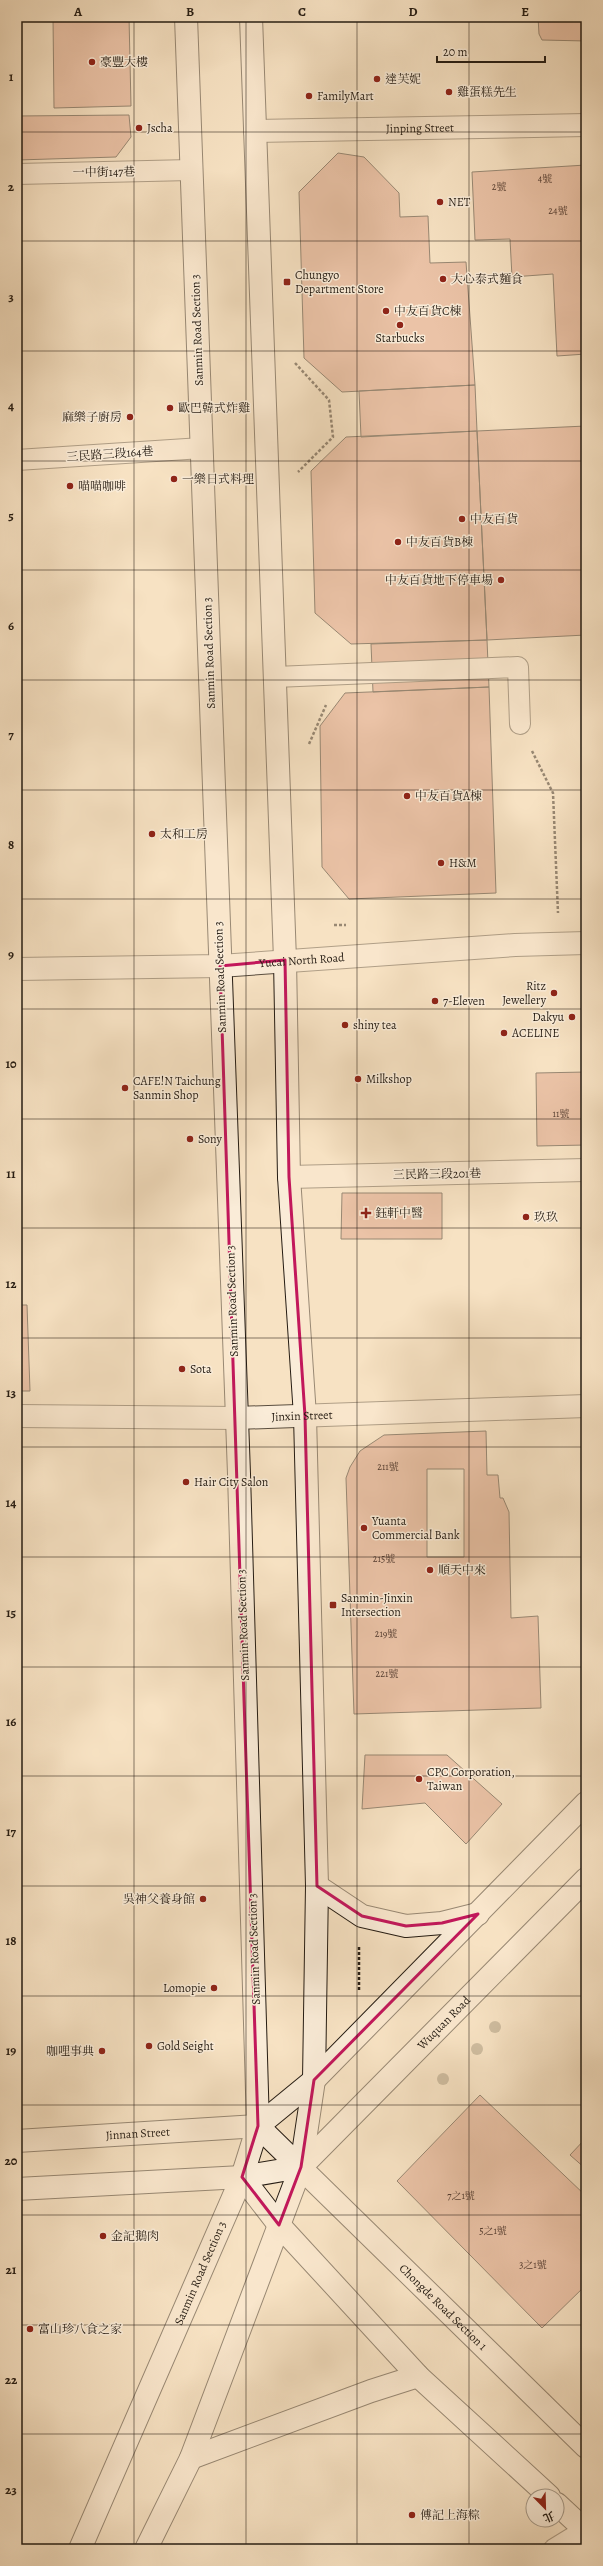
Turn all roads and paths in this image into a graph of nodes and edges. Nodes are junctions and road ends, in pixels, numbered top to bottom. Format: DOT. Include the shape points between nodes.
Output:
graph roads {
  1 [pos="186,17"];
  2 [pos="251,17"];
  3 [pos="586,125"];
  4 [pos="255,131"];
  5 [pos="191,170"];
  6 [pos="17,174"];
  7 [pos="291,359"];
  8 [pos="202,448"];
  9 [pos="17,460"];
  10 [pos="292,478"];
  11 [pos="275,677"];
  12 [pos="327,702"];
  13 [pos="520,724"];
  14 [pos="308,745"];
  15 [pos="558,915"];
  16 [pos="586,943"];
  17 [pos="285,960"];
  18 [pos="220,966"];
  19 [pos="17,969"];
  20 [pos="586,1170"];
  21 [pos="288,1177"];
  22 [pos="586,1406"];
  23 [pos="17,1416"];
  24 [pos="305,1416"];
  25 [pos="236,1418"];
  26 [pos="586,1803"];
  27 [pos="586,1879"];
  28 [pos="317,1886"];
  29 [pos="478,1914"];
  30 [pos="360,1945"];
  31 [pos="360,1996"];
  32 [pos="314,2080"];
  33 [pos="258,2126"];
  34 [pos="17,2141"];
  35 [pos="301,2167"];
  36 [pos="242,2177"];
  37 [pos="17,2189"];
  38 [pos="279,2225"];
  39 [pos="418,2376"];
  40 [pos="586,2447"];
  41 [pos="191,2458"];
  42 [pos="539,2488"];
  43 [pos="565,2511"];
  44 [pos="586,2530"];
  45 [pos="80,2549"];
  46 [pos="146,2549"];
  47 [pos="554,2549"];
  1 -- 5 [label="main road, Sanmin Road Section 3"];
  2 -- 4 [label="main road"];
  3 -- 4 [label="main road, Jinping Street"];
  4 -- 11 [label="main road"];
  5 -- 6 [label="lane, 一中街147巷"];
  5 -- 8 [label="main road, Sanmin Road Section 3"];
  7 -- 10 [label="path" via="329,400 333,437"];
  8 -- 9 [label="lane, 三民路三段164巷"];
  8 -- 18 [label="main road, Sanmin Road Section 3"];
  11 -- 13 [label="lane" via="518,667"];
  11 -- 17 [label="main road"];
  12 -- 14 [label="path"];
  13 -- 15 [label="path" via="553,793"];
  16 -- 17 [label="main road, Yucai North Road" via="515,945 334,960"];
  17 -- 18 [label="main road, Yucai North Road"];
  17 -- 21 [label="main road"];
  18 -- 19 [label="main road, Yucai North Road"];
  18 -- 25 [label="main road, Sanmin Road Section 3"];
  20 -- 21 [label="main road, 三民路三段201巷"];
  21 -- 24 [label="main road"];
  22 -- 24 [label="main road, Jinxin Street"];
  23 -- 25 [label="main road, Jinxin Street"];
  24 -- 25 [label="main road, Jinxin Street"];
  24 -- 28 [label="main road"];
  25 -- 33 [label="main road, Sanmin Road Section 3"];
  26 -- 29 [label="main road"];
  27 -- 35 [label="main road, Wuquan Road"];
  28 -- 29 [label="main road" via="362,1916 406,1926 442,1923"];
  28 -- 32 [label="main road"];
  29 -- 32 [label="main road"];
  30 -- 31 [label="path"];
  32 -- 33 [label="main road"];
  32 -- 35 [label="main road"];
  33 -- 34 [label="main road, Jinnan Street"];
  33 -- 35 [label="main road, Chongde Road Section 1"];
  33 -- 36 [label="main road, Sanmin Road Section 3"];
  35 -- 36 [label="main road"];
  35 -- 38 [label="main road"];
  35 -- 40 [label="main road, Chongde Road Section 1"];
  36 -- 37 [label="main road"];
  36 -- 38 [label="main road"];
  36 -- 45 [label="main road, Sanmin Road Section 3"];
  38 -- 39 [label="main road"];
  38 -- 41 [label="main road"];
  39 -- 41 [label="main road" via="370,2390"];
  39 -- 42 [label="main road"];
  41 -- 46 [label="main road"];
  43 -- 44 [label="main road"];
  44 -- 47 [label="lane"];
}
